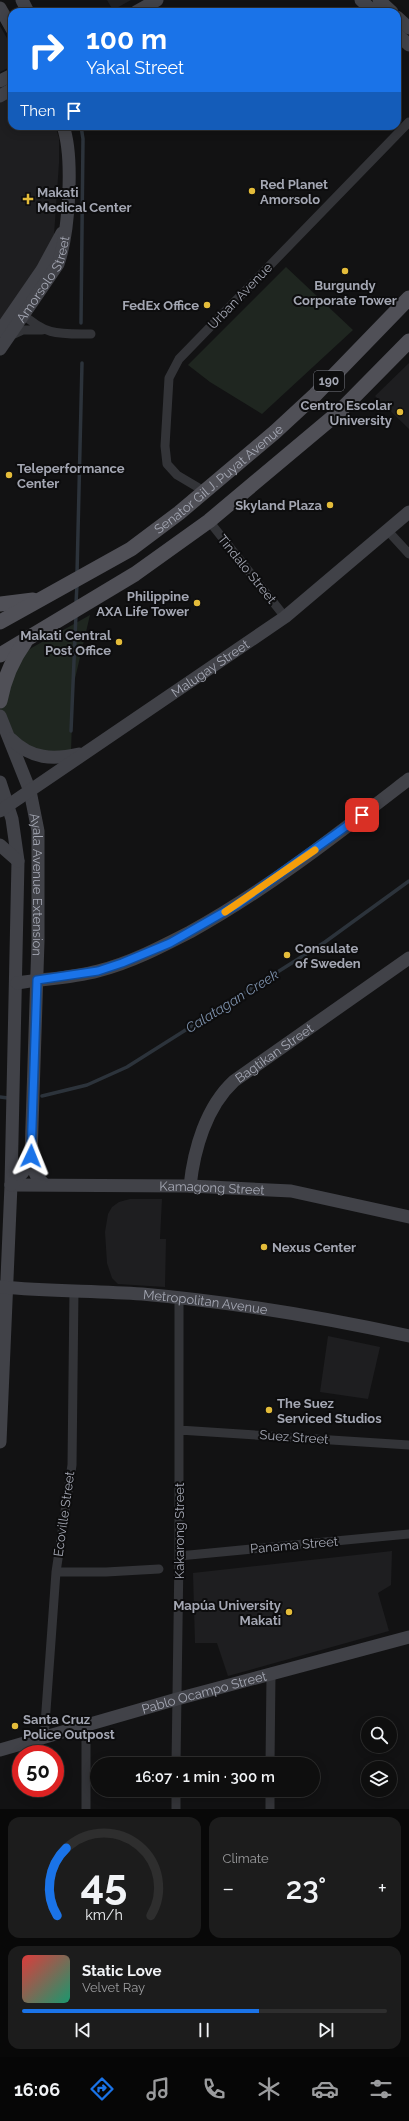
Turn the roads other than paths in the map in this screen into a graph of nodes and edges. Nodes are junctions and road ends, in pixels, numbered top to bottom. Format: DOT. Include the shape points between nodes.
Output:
graph roads {
  1 [pos="157,0"];
  2 [pos="361,0"];
  3 [pos="379,0"];
  4 [pos="0,8"];
  5 [pos="143,8"];
  6 [pos="370,8"];
  7 [pos="388,8"];
  8 [pos="401,21"];
  9 [pos="8,22"];
  10 [pos="409,28"];
  11 [pos="401,38"];
  12 [pos="409,45"];
  13 [pos="409,122"];
  14 [pos="64,130"];
  15 [pos="409,298"];
  16 [pos="20,312"];
  17 [pos="44,330"];
  18 [pos="5,334"];
  19 [pos="91,334"];
  20 [pos="409,341"];
  21 [pos="0,349"];
  22 [pos="204,491"];
  23 [pos="409,512"];
  24 [pos="209,521"];
  25 [pos="388,531"];
  26 [pos="409,554"];
  27 [pos="48,597"];
  28 [pos="0,604"];
  29 [pos="285,617"];
  30 [pos="0,622"];
  31 [pos="28,639"];
  32 [pos="0,655"];
  33 [pos="0,701"];
  34 [pos="0,716"];
  35 [pos="9,736"];
  36 [pos="88,752"];
  37 [pos="409,779"];
  38 [pos="0,782"];
  39 [pos="30,791"];
  40 [pos="4,808"];
  41 [pos="0,845"];
  42 [pos="18,861"];
  43 [pos="409,958"];
  44 [pos="37,980"];
  45 [pos="17,983"];
  46 [pos="31,1156"];
  47 [pos="44,1184"];
  48 [pos="11,1185"];
  49 [pos="190,1186"];
  50 [pos="409,1217"];
  51 [pos="3,1287"];
  52 [pos="74,1290"];
  53 [pos="179,1298"];
  54 [pos="409,1336"];
  55 [pos="179,1430"];
  56 [pos="0,1442"];
  57 [pos="409,1445"];
  58 [pos="409,1534"];
  59 [pos="179,1556"];
  60 [pos="159,1569"];
  61 [pos="56,1572"];
  62 [pos="409,1637"];
  63 [pos="272,1674"];
  64 [pos="177,1699"];
  65 [pos="86,1725"];
  66 [pos="44,1738"];
  67 [pos="0,1750"];
  68 [pos="176,1757"];
  69 [pos="270,1757"];
  70 [pos="176,1797"];
  71 [pos="270,1797"];
  72 [pos="86,1809"];
  73 [pos="176,1809"];
  74 [pos="270,1809"];
  1 -- 5 [label="main road"];
  2 -- 6 [label="main road"];
  3 -- 7 [label="main road"];
  4 -- 9 [label="main road"];
  8 -- 10 [label="main road"];
  11 -- 12 [label="main road"];
  13 -- 22 [label="street, Urban Avenue" via="179,359 169,378 165,446 167,464 177,475"];
  14 -- 16 [label="main road, Amorsolo Street" via="69,154 66,227"];
  15 -- 22 [label="main road, Senator Gil J. Puyat Avenue / 190" via="276,432"];
  16 -- 17 [label="street"];
  16 -- 18 [label="main road, Amorsolo Street"];
  17 -- 18 [label="street" via="23,330"];
  17 -- 19 [label="street" via="61,335"];
  18 -- 21 [label="main road, Amorsolo Street"];
  20 -- 24 [label="main road, Senator Gil J. Puyat Avenue / 190" via="339,412"];
  22 -- 27 [label="main road, Senator Gil J. Puyat Avenue / 190" via="131,549"];
  23 -- 25 [label="main road, Malugay Street"];
  24 -- 29 [label="street, Tindalo Street"];
  24 -- 31 [label="main road, Senator Gil J. Puyat Avenue / 190" via="135,574"];
  25 -- 26 [label="street"];
  25 -- 29 [label="main road, Malugay Street"];
  27 -- 28 [label="main road" via="23,603"];
  27 -- 30 [label="main road, Senator Gil J. Puyat Avenue / 190"];
  29 -- 36 [label="main road, Malugay Street"];
  31 -- 32 [label="main road, Senator Gil J. Puyat Avenue / 190"];
  31 -- 33 [label="main road" via="6,677"];
  34 -- 35 [label="main road, Ayala Avenue Extension"];
  35 -- 36 [label="main road" via="19,747 41,757 62,758"];
  35 -- 39 [label="main road, Ayala Avenue Extension"];
  36 -- 39 [label="main road, Malugay Street"];
  37 -- 44 [label="main road" via="346,828 245,900 170,943 98,971"];
  38 -- 40 [label="main road, Ayala Avenue Extension"];
  39 -- 40 [label="main road, Malugay Street"];
  39 -- 44 [label="main road, Ayala Avenue Extension" via="38,831"];
  40 -- 42 [label="main road, Ayala Avenue Extension"];
  41 -- 42 [label="main road"];
  42 -- 45 [label="main road, Ayala Avenue Extension"];
  43 -- 49 [label="main road, Bagtikan Street" via="234,1081 221,1093 198,1145 192,1165"];
  44 -- 45 [label="main road"];
  44 -- 46 [label="main road, Ayala Avenue Extension"];
  45 -- 48 [label="main road, Ayala Avenue Extension"];
  46 -- 47 [label="main road, Ayala Avenue Extension" via="34,1172"];
  46 -- 48 [label="main road, Ayala Avenue Extension" via="23,1172"];
  47 -- 48 [label="main road, Kamagong Street"];
  47 -- 49 [label="main road, Kamagong Street"];
  48 -- 51 [label="main road, Ayala Avenue Extension"];
  49 -- 50 [label="main road, Kamagong Street" via="291,1191"];
  51 -- 52 [label="main road, Metropolitan Avenue"];
  51 -- 56 [label="main road, Ayala Avenue Extension"];
  52 -- 53 [label="main road, Metropolitan Avenue"];
  52 -- 61 [label="street, Ecoville Street" via="72,1465"];
  53 -- 54 [label="main road, Metropolitan Avenue" via="287,1311"];
  53 -- 55 [label="street, Kakarong Street"];
  55 -- 57 [label="street, Suez Street"];
  55 -- 59 [label="street, Kakarong Street"];
  58 -- 59 [label="street, Panama Street"];
  59 -- 64 [label="street, Kakarong Street"];
  60 -- 61 [label="street"];
  61 -- 66 [label="street, Ecoville Street"];
  62 -- 63 [label="main road, Pablo Ocampo Street"];
  63 -- 64 [label="main road, Pablo Ocampo Street"];
  63 -- 69 [label="street"];
  64 -- 65 [label="main road, Pablo Ocampo Street"];
  64 -- 68 [label="street, Kakarong Street"];
  65 -- 66 [label="main road, Pablo Ocampo Street"];
  65 -- 72 [label="street"];
  66 -- 67 [label="main road, Pablo Ocampo Street"];
  70 -- 73 [label="street"];
  71 -- 74 [label="street"];
}
